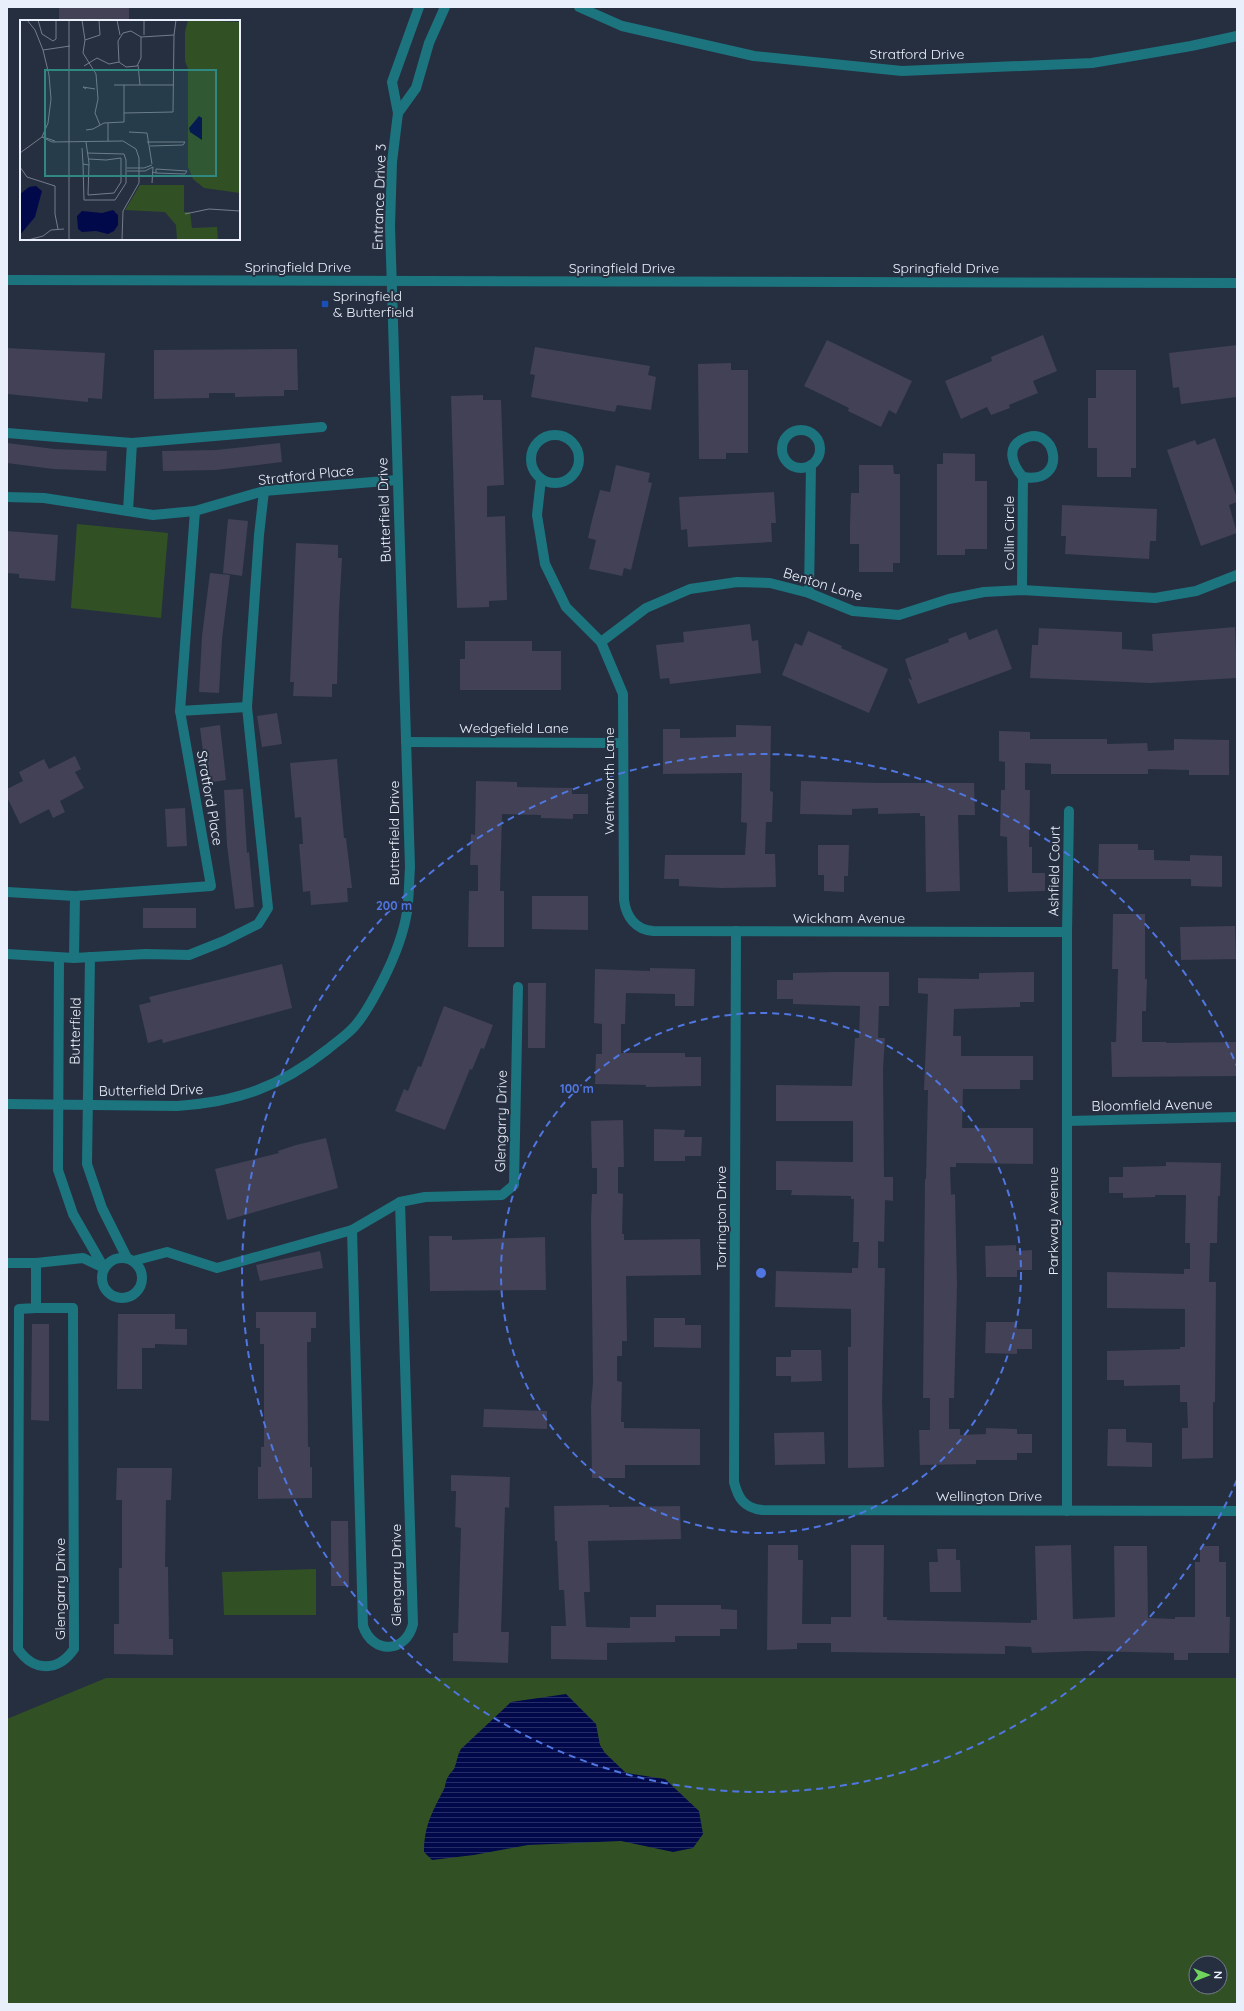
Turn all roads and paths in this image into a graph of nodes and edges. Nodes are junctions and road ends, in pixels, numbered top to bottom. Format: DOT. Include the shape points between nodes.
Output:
graph roads {
  1 [pos="419,7"];
  2 [pos="445,7"];
  3 [pos="579,7"];
  4 [pos="1237,36"];
  5 [pos="398,113"];
  6 [pos="7,280"];
  7 [pos="393,281"];
  8 [pos="1237,283"];
  9 [pos="322,427"];
  10 [pos="7,433"];
  11 [pos="132,443"];
  12 [pos="811,465"];
  13 [pos="1023,477"];
  14 [pos="541,479"];
  15 [pos="397,480"];
  16 [pos="264,492"];
  17 [pos="7,497"];
  18 [pos="128,511"];
  19 [pos="195,511"];
  20 [pos="1237,575"];
  21 [pos="1022,590"];
  22 [pos="809,593"];
  23 [pos="601,642"];
  24 [pos="247,707"];
  25 [pos="180,711"];
  26 [pos="406,742"];
  27 [pos="622,743"];
  28 [pos="1069,811"];
  29 [pos="7,892"];
  30 [pos="75,896"];
  31 [pos="633,922"];
  32 [pos="736,931"];
  33 [pos="1067,932"];
  34 [pos="7,954"];
  35 [pos="90,957"];
  36 [pos="59,958"];
  37 [pos="74,958"];
  38 [pos="518,987"];
  39 [pos="7,1104"];
  40 [pos="58,1104"];
  41 [pos="87,1104"];
  42 [pos="1237,1117"];
  43 [pos="1067,1121"];
  44 [pos="400,1202"];
  45 [pos="352,1230"];
  46 [pos="130,1260"];
  47 [pos="7,1262"];
  48 [pos="36,1263"];
  49 [pos="104,1268"];
  50 [pos="36,1308"];
  51 [pos="743,1502"];
  52 [pos="1067,1511"];
  53 [pos="1237,1511"];
  1 -- 5 [label="street, Entrance Drive 3" via="392,82"];
  2 -- 5 [label="street, Entrance Drive 3" via="429,43 416,88"];
  3 -- 4 [label="street, Stratford Drive" via="622,26 754,56 902,71 1092,63"];
  5 -- 7 [label="street, Entrance Drive 3" via="392,162 390,219"];
  6 -- 7 [label="street, Springfield Drive"];
  7 -- 8 [label="street, Springfield Drive"];
  7 -- 15 [label="street, Butterfield Drive"];
  9 -- 11 [label="street"];
  10 -- 11 [label="street"];
  11 -- 18 [label="street"];
  12 -- 22 [label="street"];
  13 -- 13 [label="street, Collin Circle" via="1038,478 1051,468 1054,452 1045,439 1028,436 1015,446 1012,462"];
  13 -- 21 [label="street, Collin Circle"];
  14 -- 14 [label="street" via="562,482 574,473 577,466 577,451 568,440 552,436 544,438 535,446 531,457 532,466"];
  14 -- 23 [label="street" via="537,515 544,564 566,607"];
  15 -- 16 [label="street, Stratford Place"];
  15 -- 26 [label="street, Butterfield Drive"];
  16 -- 19 [label="street, Stratford Place"];
  16 -- 24 [label="street"];
  17 -- 18 [label="street, Stratford Place" via="44,498"];
  18 -- 19 [label="street, Stratford Place" via="153,515"];
  19 -- 25 [label="street, Stratford Place"];
  20 -- 21 [label="street, Benton Lane" via="1196,591 1155,598"];
  21 -- 22 [label="street, Benton Lane" via="984,592 949,599 899,616 853,610"];
  22 -- 23 [label="street, Benton Lane" via="770,583 744,582 690,589 646,608"];
  23 -- 27 [label="street, Wentworth Lane" via="623,694"];
  24 -- 25 [label="street"];
  24 -- 35 [label="street" via="268,908 258,924 189,955"];
  25 -- 30 [label="street, Stratford Place" via="211,886"];
  26 -- 27 [label="street, Wedgefield Lane"];
  26 -- 41 [label="street, Butterfield Drive" via="410,867 407,913 393,960 352,1029 308,1065 285,1079 233,1099 177,1106"];
  27 -- 31 [label="street, Wentworth Lane" via="624,900 626,911"];
  28 -- 33 [label="street, Ashfield Court"];
  29 -- 30 [label="street, Stratford Place"];
  30 -- 37 [label="street"];
  31 -- 32 [label="street, Wickham Avenue" via="650,931"];
  32 -- 33 [label="street, Wickham Avenue"];
  32 -- 51 [label="street, Torrington Drive" via="734,1482"];
  33 -- 43 [label="street, Parkway Avenue"];
  34 -- 36 [label="street"];
  35 -- 37 [label="street"];
  35 -- 41 [label="street, Butterfield"];
  36 -- 37 [label="street"];
  36 -- 40 [label="street, Butterfield"];
  38 -- 44 [label="street, Glengarry Drive" via="514,1185 502,1195 425,1197"];
  39 -- 40 [label="street, Butterfield Drive"];
  40 -- 41 [label="street, Butterfield Drive"];
  40 -- 49 [label="street" via="58,1170 73,1214"];
  41 -- 46 [label="street" via="87,1164 102,1208"];
  42 -- 43 [label="street, Bloomfield Avenue"];
  43 -- 52 [label="street, Parkway Avenue"];
  44 -- 45 [label="street, Glengarry Drive"];
  44 -- 45 [label="street, Glengarry Drive" via="413,1624 407,1639 393,1646 377,1645 366,1634 363,1626"];
  45 -- 46 [label="street, Glengarry Drive" via="217,1268 167,1252"];
  46 -- 49 [label="street, Glengarry Drive" via="114,1259"];
  46 -- 49 [label="street" via="138,1266 142,1278 138,1291 127,1298 108,1293 102,1281"];
  47 -- 48 [label="street"];
  48 -- 49 [label="street" via="83,1258"];
  48 -- 50 [label="street"];
  50 -- 50 [label="street, Glengarry Drive" via="19,1309 18,1649 23,1657 32,1663 51,1666 60,1663 74,1649 73,1308"];
  51 -- 52 [label="street, Wellington Drive" via="762,1510"];
  52 -- 53 [label="street, Wellington Drive"];
}
